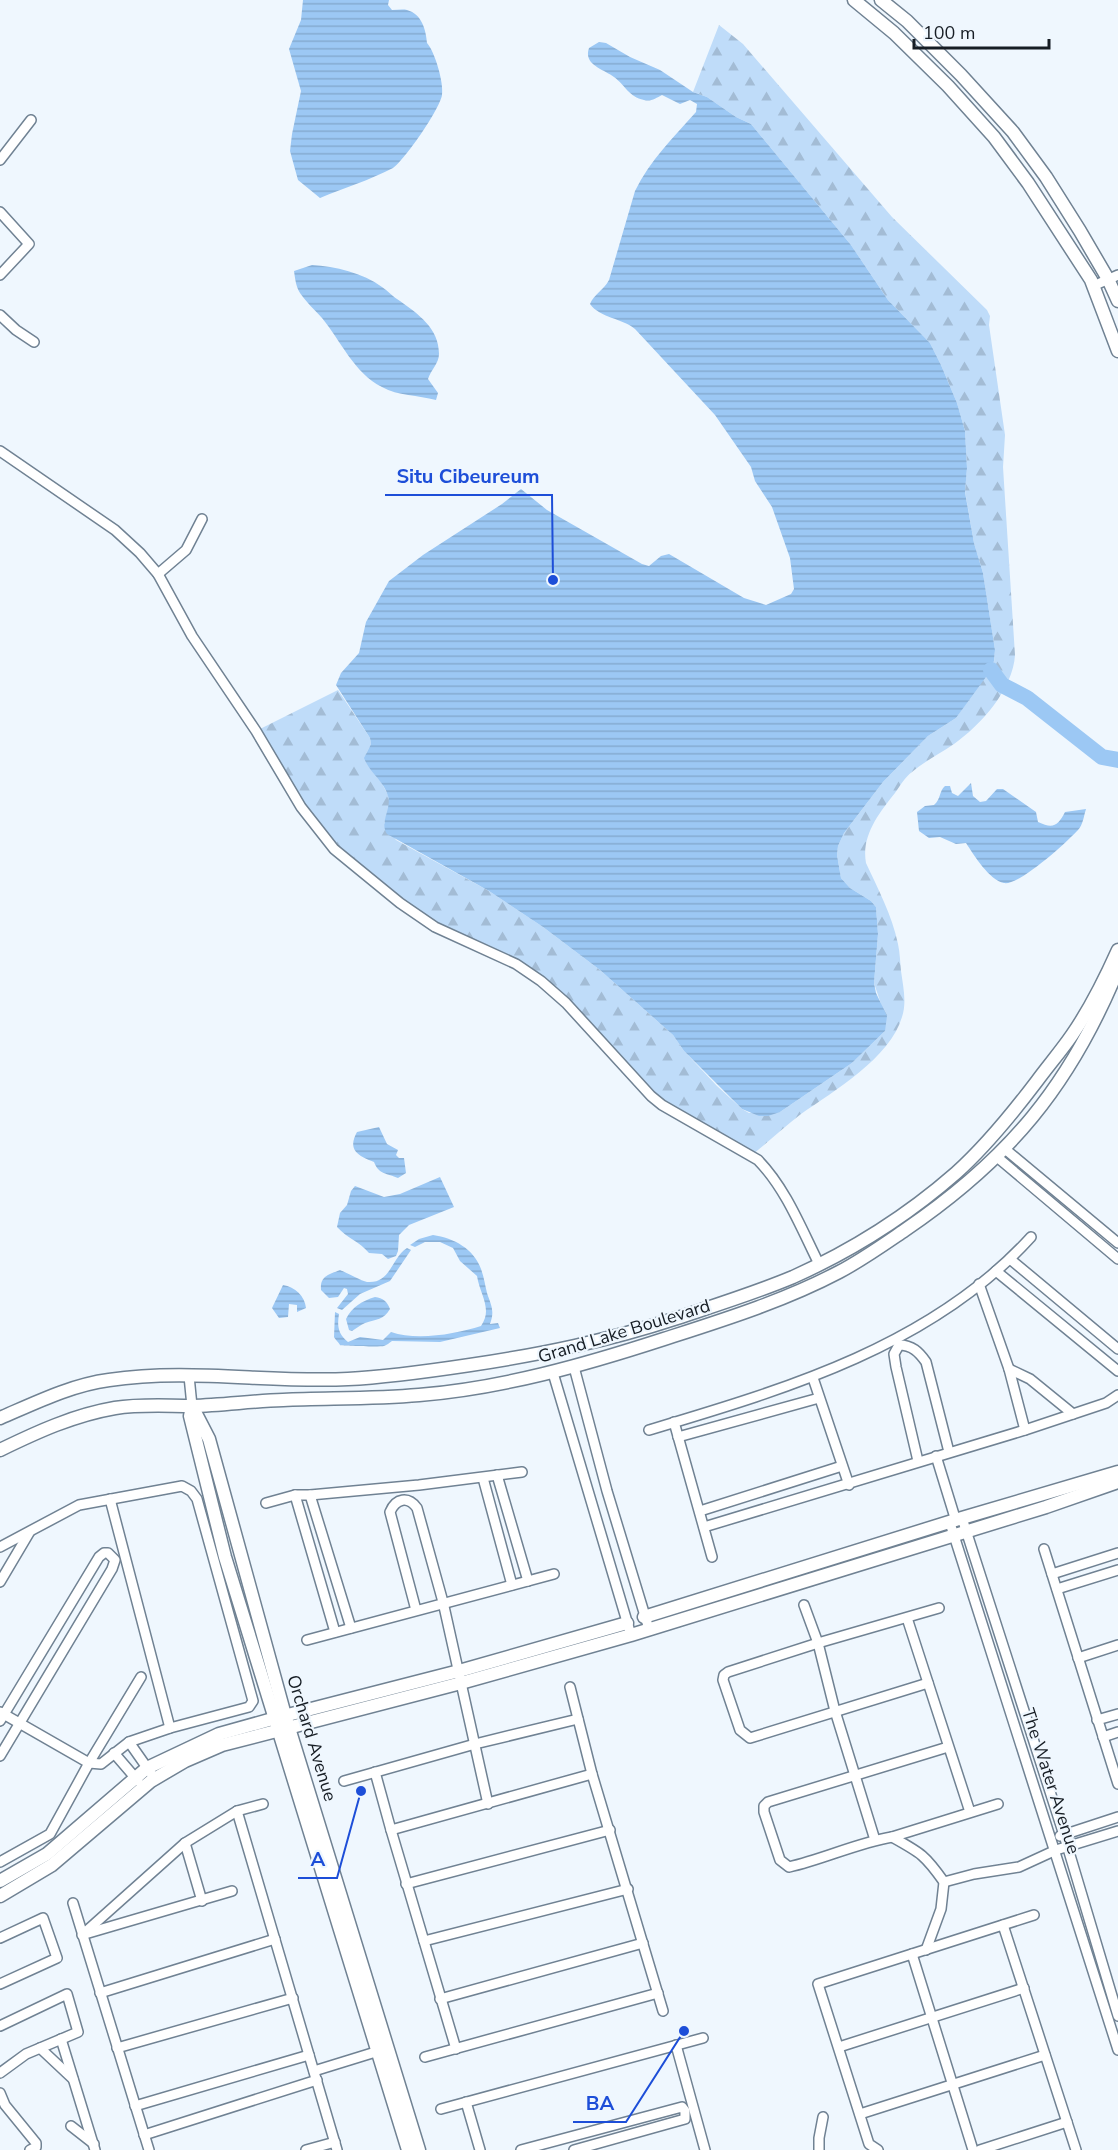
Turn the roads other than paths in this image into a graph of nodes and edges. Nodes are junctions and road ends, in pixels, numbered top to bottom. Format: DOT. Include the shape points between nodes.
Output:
graph roads {
  1 [pos="854,0"];
  2 [pos="881,0"];
  3 [pos="31,120"];
  4 [pos="0,160"];
  5 [pos="0,212"];
  6 [pos="0,275"];
  7 [pos="1113,277"];
  8 [pos="1093,286"];
  9 [pos="1117,297"];
  10 [pos="1099,301"];
  11 [pos="0,315"];
  12 [pos="34,342"];
  13 [pos="1118,351"];
  14 [pos="0,451"];
  15 [pos="202,519"];
  16 [pos="158,574"];
  17 [pos="1118,950"];
  18 [pos="1118,969"];
  19 [pos="1118,989"];
  20 [pos="1102,1008"];
  21 [pos="1001,1153"];
  22 [pos="1031,1237"];
  23 [pos="1118,1243"];
  24 [pos="1010,1259"];
  25 [pos="1118,1259"];
  26 [pos="819,1264"];
  27 [pos="996,1271"];
  28 [pos="979,1284"];
  29 [pos="592,1343"];
  30 [pos="1118,1349"];
  31 [pos="517,1358"];
  32 [pos="598,1359"];
  33 [pos="574,1366"];
  34 [pos="1009,1369"];
  35 [pos="1118,1371"];
  36 [pos="553,1373"];
  37 [pos="189,1376"];
  38 [pos="813,1378"];
  39 [pos="522,1380"];
  40 [pos="1118,1395"];
  41 [pos="819,1398"];
  42 [pos="192,1406"];
  43 [pos="1073,1414"];
  44 [pos="0,1418"];
  45 [pos="674,1422"];
  46 [pos="649,1430"];
  47 [pos="1025,1430"];
  48 [pos="678,1437"];
  49 [pos="0,1450"];
  50 [pos="949,1452"];
  51 [pos="936,1456"];
  52 [pos="918,1461"];
  53 [pos="842,1466"];
  54 [pos="522,1472"];
  55 [pos="1118,1472"];
  56 [pos="497,1475"];
  57 [pos="483,1478"];
  58 [pos="1118,1482"];
  59 [pos="849,1485"];
  60 [pos="295,1495"];
  61 [pos="310,1496"];
  62 [pos="110,1499"];
  63 [pos="266,1503"];
  64 [pos="700,1511"];
  65 [pos="958,1526"];
  66 [pos="704,1527"];
  67 [pos="29,1533"];
  68 [pos="0,1547"];
  69 [pos="1044,1549"];
  70 [pos="1118,1553"];
  71 [pos="712,1557"];
  72 [pos="1118,1570"];
  73 [pos="554,1574"];
  74 [pos="1052,1574"];
  75 [pos="981,1575"];
  76 [pos="969,1579"];
  77 [pos="528,1581"];
  78 [pos="0,1582"];
  79 [pos="512,1585"];
  80 [pos="1057,1589"];
  81 [pos="443,1602"];
  82 [pos="804,1605"];
  83 [pos="939,1608"];
  84 [pos="416,1610"];
  85 [pos="907,1618"];
  86 [pos="646,1623"];
  87 [pos="351,1628"];
  88 [pos="629,1629"];
  89 [pos="335,1632"];
  90 [pos="307,1640"];
  91 [pos="818,1643"];
  92 [pos="1118,1645"];
  93 [pos="1078,1658"];
  94 [pos="141,1677"];
  95 [pos="460,1677"];
  96 [pos="928,1683"];
  97 [pos="570,1687"];
  98 [pos="835,1711"];
  99 [pos="1118,1713"];
  100 [pos="1,1716"];
  101 [pos="578,1719"];
  102 [pos="1097,1720"];
  103 [pos="282,1722"];
  104 [pos="19,1723"];
  105 [pos="170,1728"];
  106 [pos="1118,1732"];
  107 [pos="1103,1737"];
  108 [pos="129,1742"];
  109 [pos="475,1744"];
  110 [pos="948,1747"];
  111 [pos="114,1753"];
  112 [pos="0,1756"];
  113 [pos="89,1763"];
  114 [pos="375,1772"];
  115 [pos="151,1774"];
  116 [pos="592,1774"];
  117 [pos="856,1775"];
  118 [pos="345,1781"];
  119 [pos="139,1783"];
  120 [pos="1118,1785"];
  121 [pos="263,1804"];
  122 [pos="488,1804"];
  123 [pos="998,1804"];
  124 [pos="237,1811"];
  125 [pos="970,1812"];
  126 [pos="1118,1816"];
  127 [pos="391,1830"];
  128 [pos="610,1830"];
  129 [pos="1118,1831"];
  130 [pos="1064,1835"];
  131 [pos="892,1837"];
  132 [pos="1052,1839"];
  133 [pos="875,1840"];
  134 [pos="185,1843"];
  135 [pos="1067,1847"];
  136 [pos="1056,1850"];
  137 [pos="0,1862"];
  138 [pos="0,1881"];
  139 [pos="944,1882"];
  140 [pos="406,1884"];
  141 [pos="627,1889"];
  142 [pos="232,1890"];
  143 [pos="0,1896"];
  144 [pos="202,1901"];
  145 [pos="73,1903"];
  146 [pos="1034,1915"];
  147 [pos="1003,1925"];
  148 [pos="82,1935"];
  149 [pos="0,1938"];
  150 [pos="275,1939"];
  151 [pos="424,1941"];
  152 [pos="643,1943"];
  153 [pos="926,1950"];
  154 [pos="912,1954"];
  155 [pos="0,1984"];
  156 [pos="1024,1988"];
  157 [pos="100,1993"];
  158 [pos="658,1993"];
  159 [pos="292,1998"];
  160 [pos="440,1999"];
  161 [pos="663,2011"];
  162 [pos="1118,2016"];
  163 [pos="932,2018"];
  164 [pos="0,2026"];
  165 [pos="703,2038"];
  166 [pos="61,2039"];
  167 [pos="676,2045"];
  168 [pos="40,2048"];
  169 [pos="117,2048"];
  170 [pos="839,2048"];
  171 [pos="456,2049"];
  172 [pos="382,2050"];
  173 [pos="1118,2050"];
  174 [pos="309,2055"];
  175 [pos="1045,2055"];
  176 [pos="425,2057"];
  177 [pos="0,2073"];
  178 [pos="315,2075"];
  179 [pos="74,2080"];
  180 [pos="953,2084"];
  181 [pos="0,2093"];
  182 [pos="466,2102"];
  183 [pos="135,2106"];
  184 [pos="441,2109"];
  185 [pos="860,2114"];
  186 [pos="823,2117"];
  187 [pos="1066,2122"];
  188 [pos="71,2126"];
  189 [pos="144,2135"];
  190 [pos="336,2146"];
  191 [pos="94,2147"];
  192 [pos="30,2150"];
  193 [pos="149,2150"];
  194 [pos="306,2150"];
  195 [pos="408,2150"];
  196 [pos="419,2150"];
  197 [pos="480,2150"];
  198 [pos="521,2150"];
  199 [pos="574,2150"];
  200 [pos="705,2150"];
  201 [pos="819,2150"];
  202 [pos="878,2150"];
  203 [pos="974,2150"];
  204 [pos="980,2150"];
  205 [pos="1076,2150"];
  1 -- 8 [label="street" via="894,33 994,137 1035,193"];
  2 -- 7 [label="street" via="907,21 1013,132"];
  3 -- 4 [label="street"];
  5 -- 6 [label="street" via="29,244"];
  7 -- 8 [label="street"];
  7 -- 9 [label="street"];
  8 -- 10 [label="street"];
  9 -- 10 [label="street"];
  10 -- 13 [label="street"];
  11 -- 12 [label="street"];
  14 -- 16 [label="street" via="115,530"];
  15 -- 16 [label="street" via="186,550"];
  16 -- 26 [label="street" via="192,636 301,807 334,849 435,927 516,963 541,981 651,1096 758,1160 771,1173"];
  17 -- 26 [label="street, Grand Lake Boulevard" via="1073,1034 986,1144 921,1201 859,1243"];
  18 -- 20 [label="street, Grand Lake Boulevard"];
  19 -- 20 [label="street"];
  20 -- 21 [label="street, Grand Lake Boulevard" via="1070,1067 1034,1117"];
  21 -- 23 [label="street"];
  21 -- 25 [label="street"];
  21 -- 32 [label="street, Grand Lake Boulevard" via="929,1214 840,1272 734,1316"];
  22 -- 24 [label="street"];
  24 -- 27 [label="street"];
  24 -- 30 [label="street"];
  26 -- 29 [label="street, Grand Lake Boulevard" via="772,1286"];
  27 -- 28 [label="street"];
  27 -- 35 [label="street"];
  28 -- 34 [label="street"];
  28 -- 38 [label="street" via="930,1320"];
  29 -- 31 [label="street, Grand Lake Boulevard"];
  29 -- 32 [label="street"];
  31 -- 37 [label="street, Grand Lake Boulevard" via="347,1379"];
  31 -- 39 [label="street"];
  32 -- 33 [label="street, Grand Lake Boulevard"];
  33 -- 36 [label="street, Grand Lake Boulevard"];
  33 -- 86 [label="street"];
  34 -- 43 [label="street" via="1030,1379"];
  34 -- 47 [label="street"];
  36 -- 39 [label="street, Grand Lake Boulevard"];
  36 -- 88 [label="street"];
  37 -- 42 [label="street, Orchard Avenue"];
  37 -- 44 [label="street, Grand Lake Boulevard" via="93,1383"];
  38 -- 41 [label="street"];
  38 -- 45 [label="street"];
  39 -- 42 [label="street, Grand Lake Boulevard" via="420,1395"];
  40 -- 43 [label="street"];
  41 -- 48 [label="street"];
  41 -- 53 [label="street"];
  42 -- 49 [label="street, Grand Lake Boulevard" via="152,1404 84,1415"];
  42 -- 103 [label="street, Orchard Avenue" via="190,1416 225,1557"];
  43 -- 47 [label="street"];
  45 -- 46 [label="street"];
  45 -- 48 [label="street"];
  47 -- 50 [label="street"];
  48 -- 64 [label="street"];
  50 -- 51 [label="street"];
  50 -- 52 [label="street" via="926,1362 917,1350 900,1345 894,1354 896,1367"];
  51 -- 52 [label="street"];
  51 -- 65 [label="street"];
  52 -- 59 [label="street"];
  53 -- 59 [label="street"];
  53 -- 64 [label="street"];
  54 -- 56 [label="street"];
  55 -- 65 [label="street"];
  56 -- 57 [label="street"];
  56 -- 77 [label="street"];
  57 -- 61 [label="street"];
  57 -- 79 [label="street"];
  58 -- 65 [label="street" via="1046,1507"];
  59 -- 66 [label="street"];
  60 -- 61 [label="street"];
  60 -- 63 [label="street"];
  60 -- 89 [label="street"];
  61 -- 87 [label="street"];
  62 -- 67 [label="street" via="79,1505"];
  62 -- 105 [label="street"];
  62 -- 105 [label="street" via="182,1486 197,1499 253,1697 249,1707"];
  64 -- 66 [label="street"];
  65 -- 75 [label="street, The Water Avenue"];
  65 -- 76 [label="street, The Water Avenue"];
  65 -- 86 [label="street"];
  66 -- 71 [label="street"];
  67 -- 68 [label="street"];
  67 -- 78 [label="street"];
  69 -- 74 [label="street"];
  70 -- 74 [label="street"];
  72 -- 80 [label="street"];
  73 -- 77 [label="street"];
  74 -- 80 [label="street"];
  75 -- 76 [label="street"];
  75 -- 130 [label="street, The Water Avenue"];
  76 -- 132 [label="street, The Water Avenue"];
  77 -- 79 [label="street"];
  79 -- 81 [label="street"];
  80 -- 93 [label="street"];
  81 -- 84 [label="street"];
  81 -- 84 [label="street" via="417,1508 401,1500 395,1502 390,1512"];
  81 -- 95 [label="street"];
  82 -- 91 [label="street"];
  83 -- 85 [label="street"];
  84 -- 87 [label="street"];
  85 -- 91 [label="street"];
  85 -- 96 [label="street"];
  86 -- 88 [label="street"];
  87 -- 89 [label="street"];
  88 -- 95 [label="street"];
  89 -- 90 [label="street"];
  91 -- 98 [label="street"];
  91 -- 98 [label="street" via="728,1672 723,1680 740,1730 750,1738"];
  92 -- 93 [label="street"];
  93 -- 102 [label="street"];
  94 -- 113 [label="street"];
  95 -- 103 [label="street"];
  95 -- 109 [label="street"];
  96 -- 98 [label="street"];
  96 -- 110 [label="street"];
  97 -- 101 [label="street"];
  98 -- 117 [label="street"];
  99 -- 102 [label="street"];
  100 -- 104 [label="street"];
  100 -- 104 [label="street" via="99,1557 108,1553 116,1560 112,1569"];
  101 -- 109 [label="street"];
  101 -- 116 [label="street"];
  102 -- 107 [label="street"];
  103 -- 115 [label="street"];
  103 -- 172 [label="street, Orchard Avenue"];
  104 -- 112 [label="street"];
  104 -- 113 [label="street"];
  105 -- 108 [label="street"];
  106 -- 107 [label="street"];
  107 -- 120 [label="street"];
  108 -- 111 [label="street"];
  108 -- 115 [label="street"];
  109 -- 114 [label="street"];
  109 -- 122 [label="street"];
  110 -- 117 [label="street"];
  110 -- 125 [label="street"];
  111 -- 113 [label="street" via="101,1764"];
  111 -- 119 [label="street"];
  113 -- 137 [label="street" via="50,1834"];
  114 -- 118 [label="street"];
  114 -- 127 [label="street"];
  115 -- 119 [label="street"];
  116 -- 122 [label="street"];
  116 -- 128 [label="street"];
  117 -- 133 [label="street"];
  117 -- 133 [label="street" via="768,1802 764,1812 780,1860 789,1867"];
  119 -- 138 [label="street" via="47,1854"];
  119 -- 143 [label="street" via="52,1864"];
  121 -- 124 [label="street"];
  122 -- 127 [label="street"];
  123 -- 125 [label="street"];
  124 -- 134 [label="street"];
  124 -- 150 [label="street"];
  125 -- 131 [label="street"];
  126 -- 130 [label="street"];
  127 -- 140 [label="street"];
  128 -- 140 [label="street"];
  128 -- 141 [label="street"];
  129 -- 135 [label="street"];
  130 -- 132 [label="street"];
  130 -- 135 [label="street, The Water Avenue"];
  131 -- 133 [label="street"];
  131 -- 139 [label="street" via="928,1859"];
  132 -- 136 [label="street, The Water Avenue"];
  134 -- 144 [label="street"];
  134 -- 148 [label="street"];
  135 -- 136 [label="street"];
  135 -- 162 [label="street, The Water Avenue"];
  136 -- 139 [label="street" via="1019,1867"];
  136 -- 173 [label="street, The Water Avenue"];
  139 -- 153 [label="street" via="941,1909"];
  140 -- 151 [label="street"];
  141 -- 151 [label="street"];
  141 -- 152 [label="street"];
  142 -- 144 [label="street"];
  144 -- 148 [label="street"];
  145 -- 148 [label="street"];
  146 -- 147 [label="street"];
  147 -- 153 [label="street"];
  147 -- 156 [label="street"];
  148 -- 157 [label="street"];
  149 -- 155 [label="street" via="43,1918 57,1958"];
  150 -- 157 [label="street"];
  150 -- 159 [label="street"];
  151 -- 160 [label="street"];
  152 -- 158 [label="street"];
  152 -- 160 [label="street"];
  153 -- 154 [label="street"];
  154 -- 163 [label="street"];
  154 -- 170 [label="street" via="818,1984"];
  156 -- 163 [label="street"];
  156 -- 175 [label="street"];
  157 -- 169 [label="street"];
  158 -- 161 [label="street"];
  158 -- 171 [label="street"];
  159 -- 169 [label="street"];
  159 -- 174 [label="street"];
  160 -- 171 [label="street"];
  163 -- 170 [label="street"];
  163 -- 180 [label="street"];
  164 -- 166 [label="street" via="67,1994 78,2032"];
  165 -- 167 [label="street"];
  166 -- 168 [label="street"];
  166 -- 179 [label="street"];
  167 -- 182 [label="street"];
  167 -- 200 [label="street"];
  168 -- 177 [label="street"];
  168 -- 179 [label="street"];
  169 -- 183 [label="street"];
  170 -- 185 [label="street"];
  171 -- 176 [label="street"];
  172 -- 178 [label="street"];
  172 -- 195 [label="street, Orchard Avenue"];
  172 -- 196 [label="street, Orchard Avenue"];
  174 -- 178 [label="street"];
  174 -- 183 [label="street"];
  175 -- 180 [label="street"];
  175 -- 187 [label="street"];
  178 -- 189 [label="street"];
  178 -- 190 [label="street"];
  179 -- 191 [label="street"];
  180 -- 185 [label="street"];
  180 -- 203 [label="street"];
  181 -- 192 [label="street" via="36,2143"];
  182 -- 184 [label="street"];
  182 -- 197 [label="street"];
  183 -- 189 [label="street"];
  185 -- 202 [label="street" via="869,2144"];
  186 -- 201 [label="street"];
  187 -- 204 [label="street"];
  187 -- 205 [label="street"];
  188 -- 191 [label="street"];
  189 -- 193 [label="street"];
  190 -- 194 [label="street"];
  198 -- 199 [label="street" via="682,2107 685,2111 685,2119"];
}
